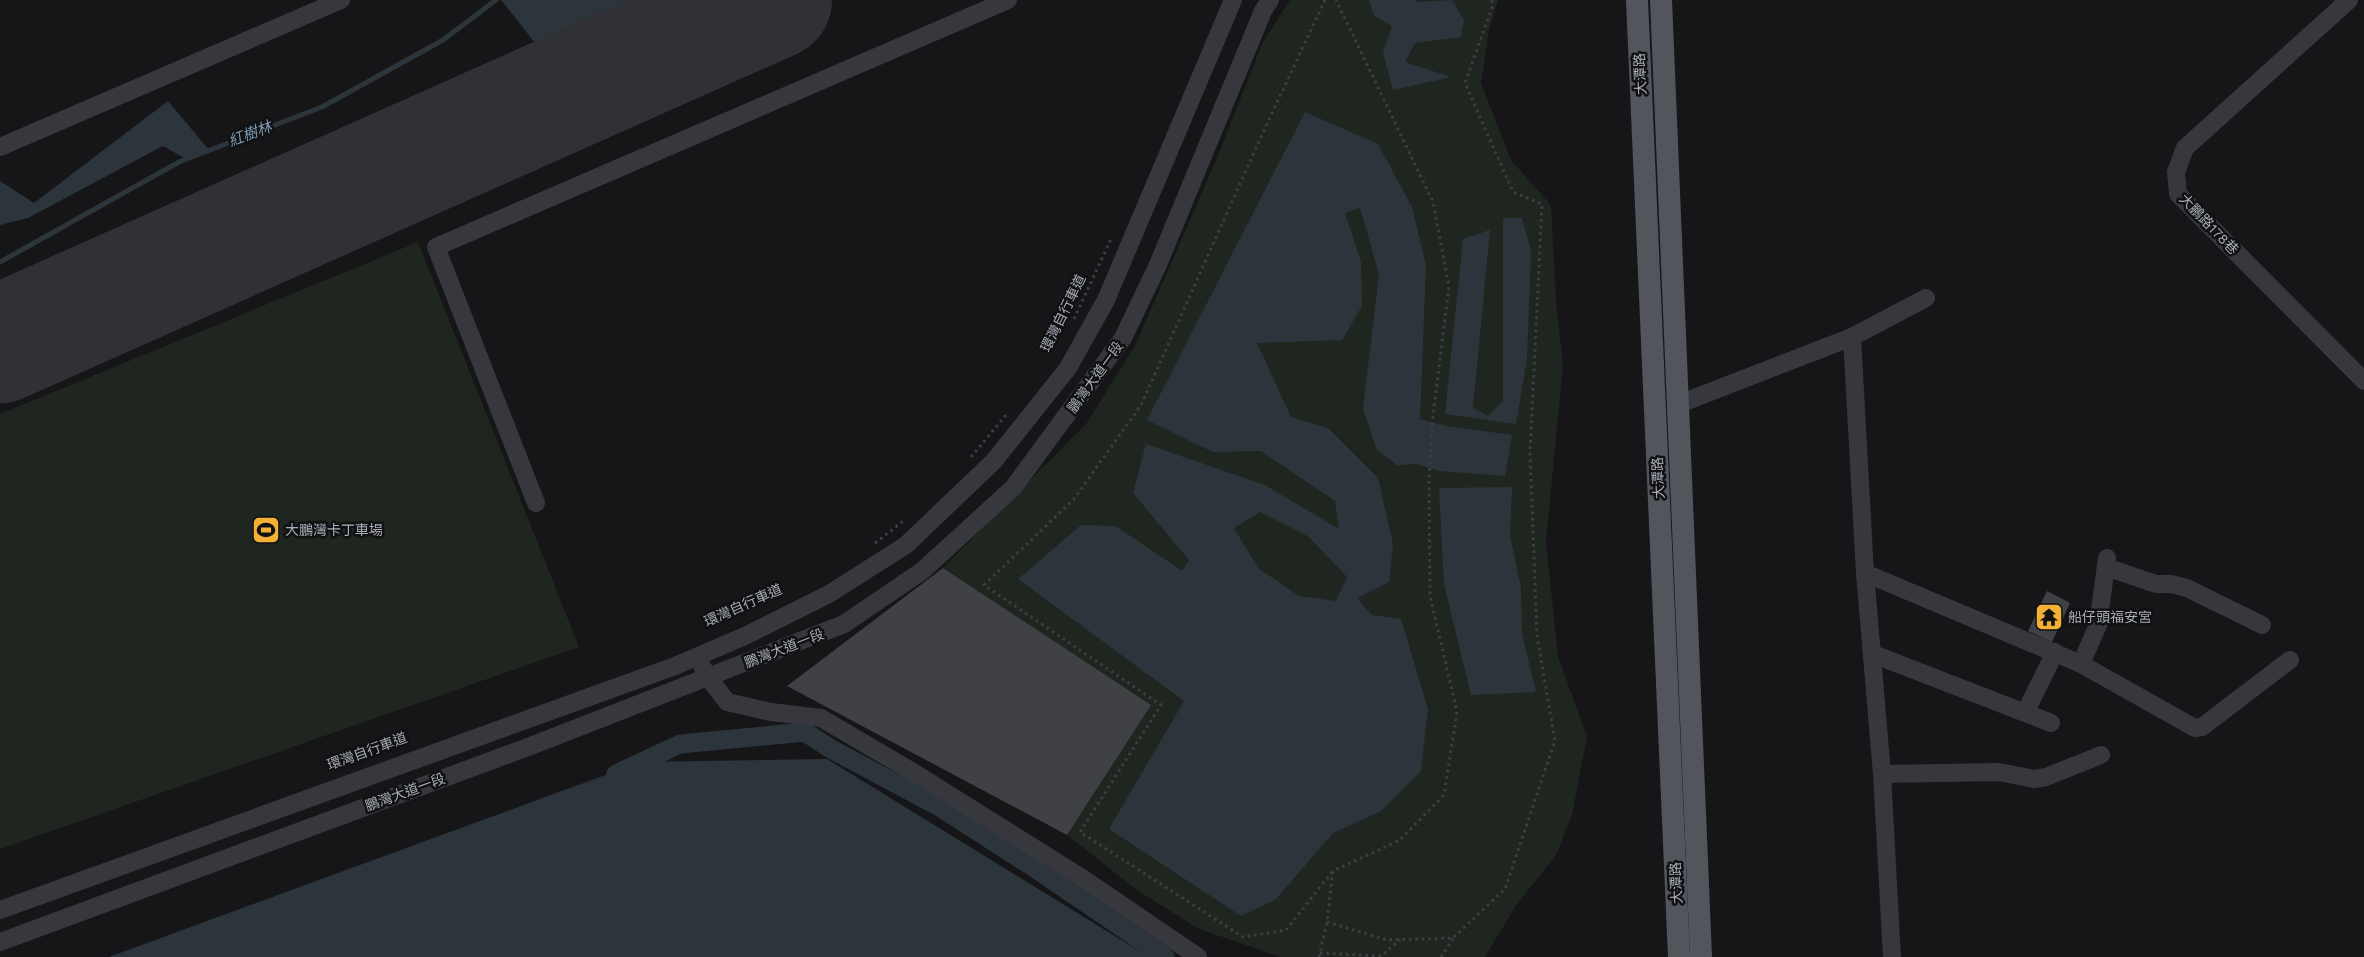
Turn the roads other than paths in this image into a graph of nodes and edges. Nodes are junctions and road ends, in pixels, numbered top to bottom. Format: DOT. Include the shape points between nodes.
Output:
graph roads {
  1 [pos="341,0"];
  2 [pos="1008,0"];
  3 [pos="1233,0"];
  4 [pos="1270,0"];
  5 [pos="1637,0"];
  6 [pos="1661,0"];
  7 [pos="2349,0"];
  8 [pos="0,147"];
  9 [pos="1926,298"];
  10 [pos="1852,337"];
  11 [pos="2364,381"];
  12 [pos="1679,404"];
  13 [pos="536,503"];
  14 [pos="1865,573"];
  15 [pos="2262,625"];
  16 [pos="2054,652"];
  17 [pos="1873,654"];
  18 [pos="698,656"];
  19 [pos="2290,660"];
  20 [pos="2081,664"];
  21 [pos="708,677"];
  22 [pos="2026,711"];
  23 [pos="2051,722"];
  24 [pos="2101,755"];
  25 [pos="1882,774"];
  26 [pos="0,910"];
  27 [pos="0,942"];
  28 [pos="1198,957"];
  29 [pos="1679,957"];
  30 [pos="1701,957"];
  31 [pos="1892,957"];
  1 -- 8 [label="street"];
  2 -- 13 [label="street" via="436,247"];
  3 -- 18 [label="street, 鵬灣大道一段" via="1106,300 1068,368 994,461 906,545 829,594"];
  4 -- 21 [label="street, 鵬灣大道一段" via="1157,267 1123,338 1013,488 922,571 844,624"];
  5 -- 29 [label="main road, 大潭路"];
  6 -- 12 [label="main road, 大潭路"];
  7 -- 11 [label="street, 大鵬路178巷" via="2185,148 2176,172 2178,194"];
  9 -- 10 [label="street"];
  10 -- 12 [label="street"];
  10 -- 14 [label="street"];
  12 -- 30 [label="main road, 大潭路"];
  14 -- 16 [label="street"];
  14 -- 17 [label="street"];
  15 -- 20 [label="street" via="2187,588 2156,584 2106,563 2098,625"];
  16 -- 20 [label="street"];
  16 -- 22 [label="street"];
  17 -- 22 [label="street"];
  17 -- 25 [label="street"];
  18 -- 21 [label="street"];
  18 -- 26 [label="street, 鵬灣大道一段"];
  19 -- 20 [label="street" via="2202,727 2195,728"];
  21 -- 27 [label="street, 鵬灣大道一段"];
  21 -- 28 [label="street" via="727,702 821,718 1082,878"];
  22 -- 23 [label="street"];
  24 -- 25 [label="street" via="2034,779 1999,772"];
  25 -- 31 [label="street"];
}
